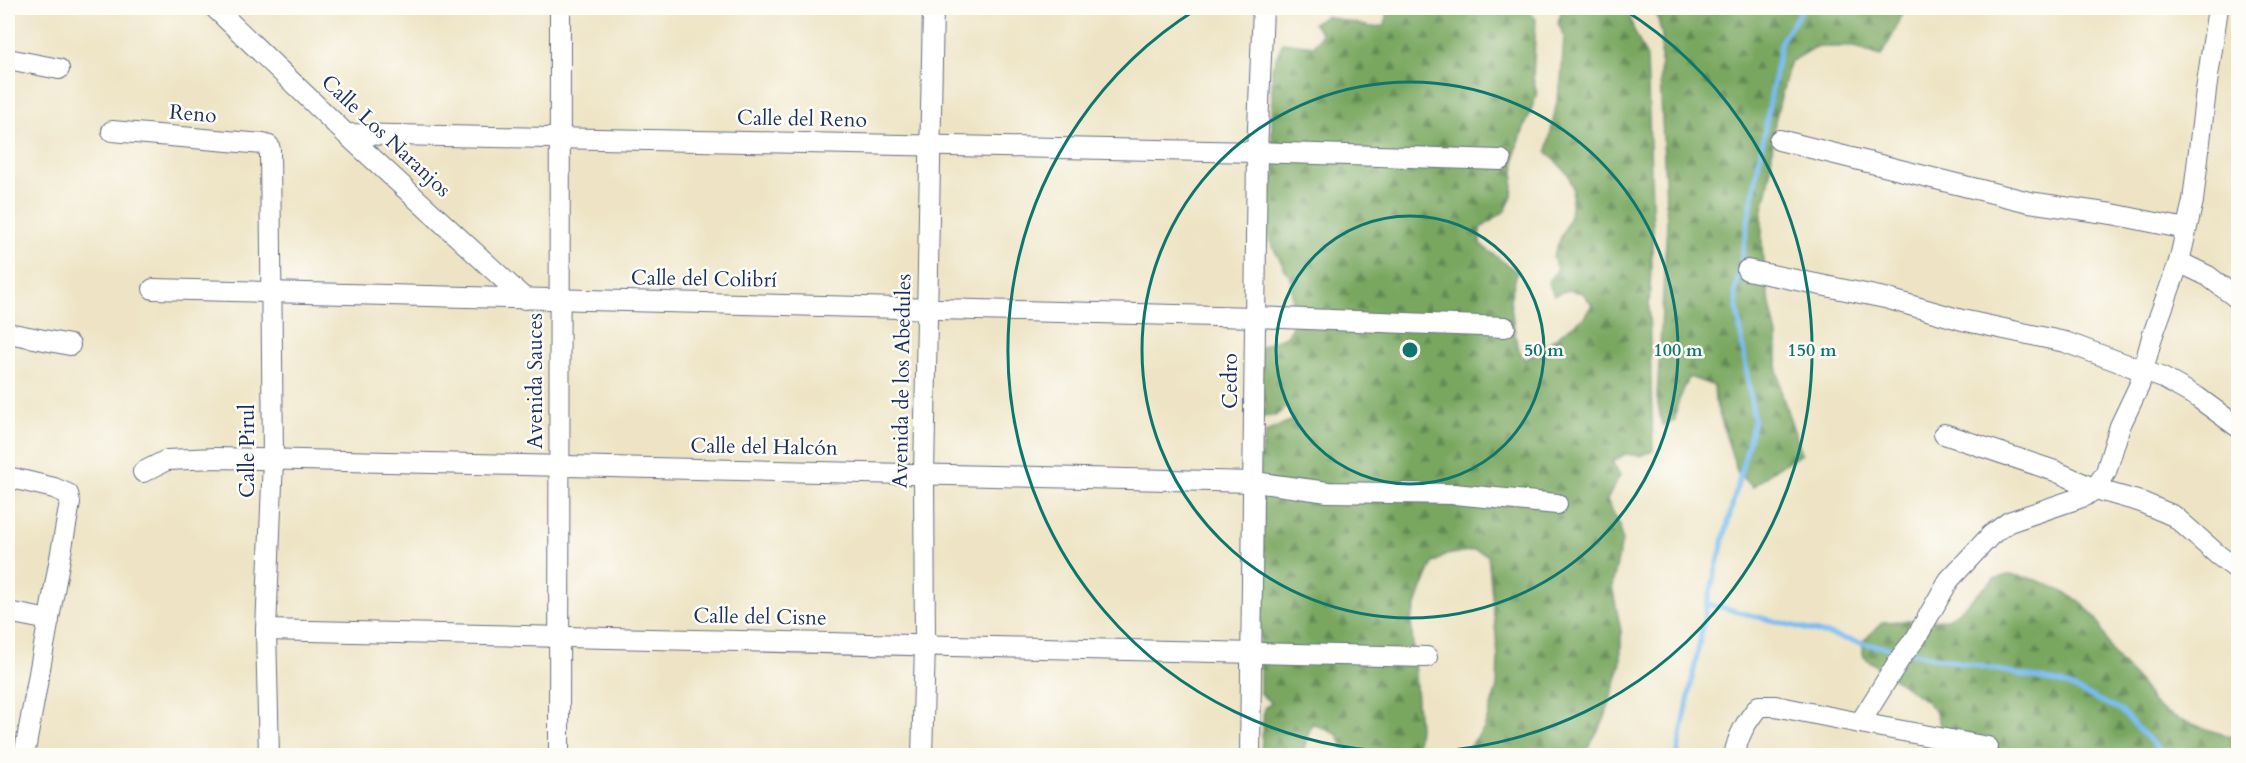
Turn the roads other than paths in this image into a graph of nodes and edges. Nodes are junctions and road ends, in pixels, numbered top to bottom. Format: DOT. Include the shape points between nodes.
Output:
graph roads {
  1 [pos="215,8"];
  2 [pos="560,8"];
  3 [pos="933,8"];
  4 [pos="1263,8"];
  5 [pos="2218,8"];
  6 [pos="8,58"];
  7 [pos="59,69"];
  8 [pos="112,131"];
  9 [pos="346,134"];
  10 [pos="560,138"];
  11 [pos="1779,140"];
  12 [pos="269,146"];
  13 [pos="929,146"];
  14 [pos="1257,152"];
  15 [pos="1501,160"];
  16 [pos="2186,229"];
  17 [pos="2179,262"];
  18 [pos="1748,270"];
  19 [pos="153,290"];
  20 [pos="270,292"];
  21 [pos="2238,298"];
  22 [pos="525,299"];
  23 [pos="560,299"];
  24 [pos="927,308"];
  25 [pos="1255,316"];
  26 [pos="1505,327"];
  27 [pos="8,333"];
  28 [pos="69,345"];
  29 [pos="2143,371"];
  30 [pos="2238,426"];
  31 [pos="1944,434"];
  32 [pos="273,459"];
  33 [pos="559,466"];
  34 [pos="143,472"];
  35 [pos="924,474"];
  36 [pos="8,477"];
  37 [pos="1254,482"];
  38 [pos="2096,489"];
  39 [pos="1557,504"];
  40 [pos="2238,570"];
  41 [pos="8,612"];
  42 [pos="49,620"];
  43 [pos="266,630"];
  44 [pos="559,637"];
  45 [pos="925,645"];
  46 [pos="1251,652"];
  47 [pos="1427,657"];
  48 [pos="1860,723"];
  49 [pos="1988,747"];
  50 [pos="19,752"];
  51 [pos="269,756"];
  52 [pos="559,756"];
  53 [pos="922,756"];
  54 [pos="1250,756"];
  55 [pos="1734,756"];
  1 -- 9 [label="street, Calle Los Naranjos"];
  2 -- 10 [label="street, Avenida Sauces"];
  3 -- 13 [label="street, Avenida de los Abedules"];
  4 -- 14 [label="street, Cedro"];
  5 -- 16 [label="street"];
  6 -- 7 [label="street"];
  8 -- 12 [label="street, Reno"];
  9 -- 10 [label="street, Calle del Reno"];
  9 -- 22 [label="street, Calle Los Naranjos"];
  10 -- 13 [label="street, Calle del Reno"];
  10 -- 23 [label="street, Avenida Sauces"];
  11 -- 16 [label="street" via="2029,202"];
  12 -- 20 [label="street, Calle Pirul"];
  13 -- 14 [label="street, Calle del Reno"];
  13 -- 24 [label="street, Avenida de los Abedules"];
  14 -- 15 [label="street, Calle del Reno"];
  14 -- 25 [label="street, Cedro"];
  16 -- 17 [label="street"];
  17 -- 21 [label="street" via="2208,276"];
  17 -- 29 [label="street"];
  18 -- 29 [label="street" via="1885,298 1962,320 2065,342"];
  19 -- 20 [label="street, Calle del Colibrí"];
  20 -- 22 [label="street, Calle del Colibrí"];
  20 -- 32 [label="street, Calle Pirul"];
  22 -- 23 [label="street, Calle del Colibrí"];
  23 -- 24 [label="street, Calle del Colibrí"];
  23 -- 33 [label="street, Avenida Sauces"];
  24 -- 25 [label="street, Calle del Colibrí"];
  24 -- 35 [label="street, Avenida de los Abedules"];
  25 -- 26 [label="street, Calle del Colibrí"];
  25 -- 37 [label="street, Cedro"];
  27 -- 28 [label="street"];
  29 -- 30 [label="street" via="2197,397"];
  29 -- 38 [label="street"];
  31 -- 38 [label="street"];
  32 -- 33 [label="street, Calle del Halcón"];
  32 -- 34 [label="street, Calle del Halcón" via="167,460"];
  32 -- 43 [label="street, Calle Pirul"];
  33 -- 35 [label="street, Calle del Halcón"];
  33 -- 44 [label="street, Avenida Sauces"];
  35 -- 37 [label="street, Calle del Halcón"];
  35 -- 45 [label="street, Avenida de los Abedules"];
  36 -- 42 [label="street" via="68,494 70,503"];
  37 -- 39 [label="street, Calle del Halcón" via="1328,492 1454,494"];
  37 -- 46 [label="street, Cedro"];
  38 -- 40 [label="street" via="2174,516"];
  38 -- 48 [label="street" via="2069,503 2009,522 1991,536 1949,580"];
  41 -- 42 [label="street"];
  42 -- 50 [label="street"];
  43 -- 44 [label="street, Calle del Cisne"];
  43 -- 51 [label="street, Calle Pirul"];
  44 -- 45 [label="street, Calle del Cisne"];
  44 -- 52 [label="street, Avenida Sauces"];
  45 -- 46 [label="street, Calle del Cisne"];
  45 -- 53 [label="street, Avenida de los Abedules"];
  46 -- 47 [label="street, Calle del Cisne"];
  46 -- 54 [label="street, Cedro"];
  48 -- 49 [label="street"];
  48 -- 55 [label="street" via="1759,706 1738,739"];
}
